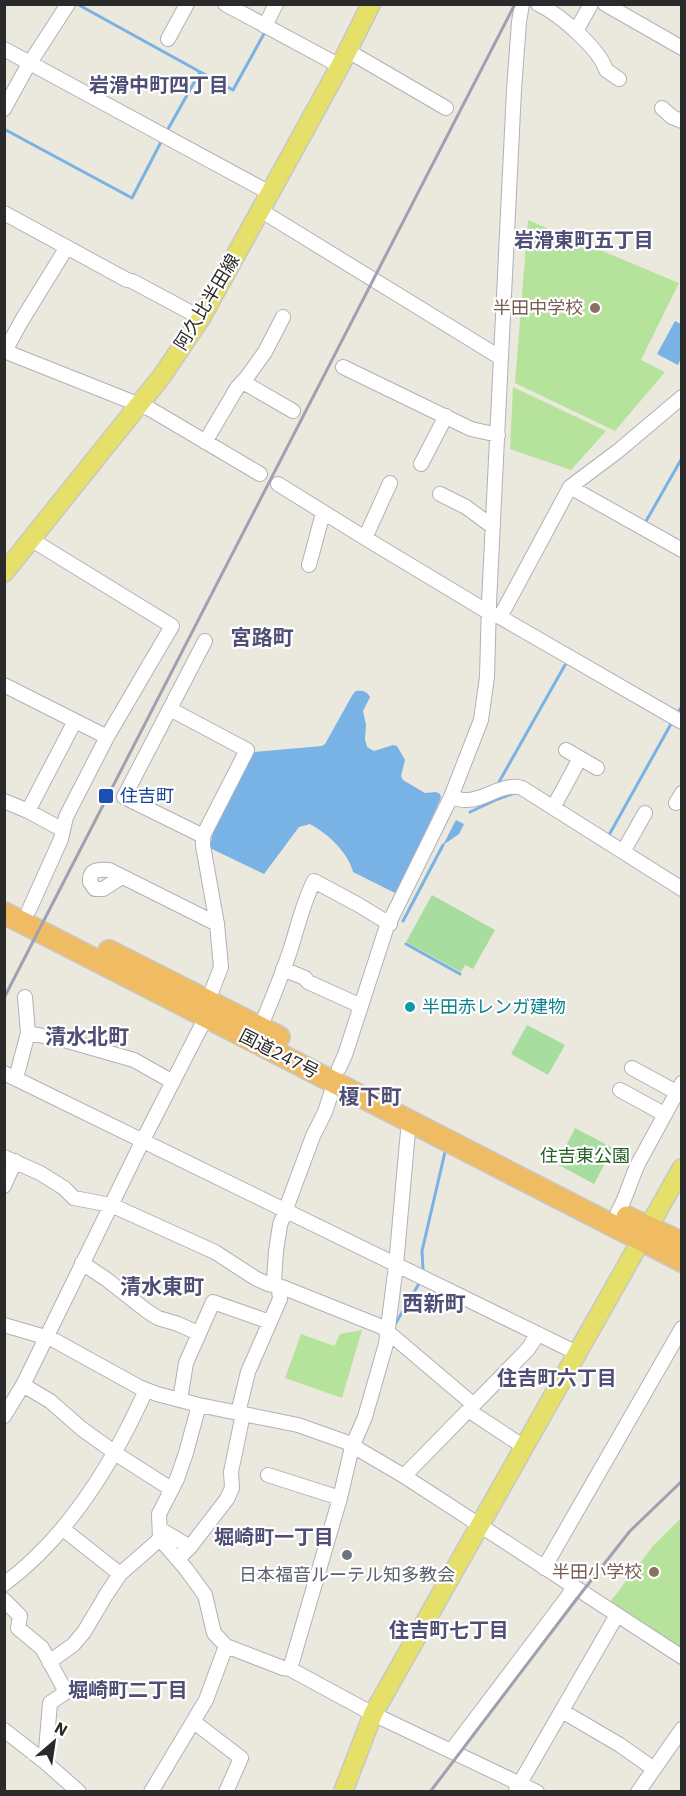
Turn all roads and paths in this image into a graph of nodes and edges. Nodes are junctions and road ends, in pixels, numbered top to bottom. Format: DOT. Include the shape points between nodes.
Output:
graph roads {
  1 [pos="68,4"];
  2 [pos="187,4"];
  3 [pos="225,4"];
  4 [pos="276,4"];
  5 [pos="371,4"];
  6 [pos="538,4"];
  7 [pos="591,4"];
  8 [pos="605,4"];
  9 [pos="523,5"];
  10 [pos="265,26"];
  11 [pos="576,31"];
  12 [pos="168,39"];
  13 [pos="681,48"];
  14 [pos="4,49"];
  15 [pos="344,59"];
  16 [pos="30,63"];
  17 [pos="619,79"];
  18 [pos="446,108"];
  19 [pos="662,108"];
  20 [pos="4,110"];
  21 [pos="681,121"];
  22 [pos="270,193"];
  23 [pos="260,210"];
  24 [pos="4,213"];
  25 [pos="67,247"];
  26 [pos="283,317"];
  27 [pos="201,318"];
  28 [pos="5,351"];
  29 [pos="501,358"];
  30 [pos="343,367"];
  31 [pos="243,382"];
  32 [pos="681,397"];
  33 [pos="139,405"];
  34 [pos="293,411"];
  35 [pos="446,416"];
  36 [pos="498,435"];
  37 [pos="206,442"];
  38 [pos="421,464"];
  39 [pos="260,474"];
  40 [pos="390,483"];
  41 [pos="278,484"];
  42 [pos="570,488"];
  43 [pos="440,494"];
  44 [pos="323,513"];
  45 [pos="493,527"];
  46 [pos="365,538"];
  47 [pos="32,540"];
  48 [pos="681,550"];
  49 [pos="309,565"];
  50 [pos="4,573"];
  51 [pos="494,615"];
  52 [pos="205,641"];
  53 [pos="5,687"];
  54 [pos="170,709"];
  55 [pos="75,721"];
  56 [pos="681,722"];
  57 [pos="107,737"];
  58 [pos="566,750"];
  59 [pos="580,758"];
  60 [pos="597,768"];
  61 [pos="451,797"];
  62 [pos="4,801"];
  63 [pos="553,808"];
  64 [pos="28,811"];
  65 [pos="645,813"];
  66 [pos="63,830"];
  67 [pos="203,836"];
  68 [pos="623,852"];
  69 [pos="122,877"];
  70 [pos="681,889"];
  71 [pos="4,897"];
  72 [pos="29,910"];
  73 [pos="4,914"];
  74 [pos="217,924"];
  75 [pos="390,924"];
  76 [pos="284,969"];
  77 [pos="25,997"];
  78 [pos="361,1006"];
  79 [pos="207,1009"];
  80 [pos="260,1028"];
  81 [pos="28,1033"];
  82 [pos="632,1068"];
  83 [pos="10,1075"];
  84 [pos="337,1075"];
  85 [pos="173,1082"];
  86 [pos="679,1088"];
  87 [pos="620,1090"];
  88 [pos="664,1114"];
  89 [pos="409,1120"];
  90 [pos="143,1140"];
  91 [pos="10,1159"];
  92 [pos="681,1168"];
  93 [pos="4,1186"];
  94 [pos="111,1205"];
  95 [pos="286,1209"];
  96 [pos="618,1212"];
  97 [pos="645,1233"];
  98 [pos="681,1243"];
  99 [pos="681,1261"];
  100 [pos="82,1263"];
  101 [pos="396,1264"];
  102 [pos="277,1286"];
  103 [pos="270,1322"];
  104 [pos="4,1325"];
  105 [pos="681,1328"];
  106 [pos="388,1331"];
  107 [pos="198,1332"];
  108 [pos="538,1334"];
  109 [pos="46,1337"];
  110 [pos="577,1353"];
  111 [pos="23,1385"];
  112 [pos="146,1390"];
  113 [pos="180,1400"];
  114 [pos="199,1405"];
  115 [pos="471,1407"];
  116 [pos="241,1413"];
  117 [pos="4,1416"];
  118 [pos="352,1447"];
  119 [pos="524,1447"];
  120 [pos="114,1452"];
  121 [pos="268,1475"];
  122 [pos="404,1476"];
  123 [pos="171,1489"];
  124 [pos="340,1498"];
  125 [pos="480,1526"];
  126 [pos="63,1529"];
  127 [pos="160,1534"];
  128 [pos="190,1547"];
  129 [pos="178,1559"];
  130 [pos="544,1568"];
  131 [pos="120,1574"];
  132 [pos="4,1584"];
  133 [pos="573,1587"];
  134 [pos="4,1600"];
  135 [pos="617,1615"];
  136 [pos="226,1646"];
  137 [pos="681,1657"];
  138 [pos="49,1662"];
  139 [pos="290,1669"];
  140 [pos="562,1711"];
  141 [pos="373,1714"];
  142 [pos="194,1722"];
  143 [pos="681,1729"];
  144 [pos="4,1730"];
  145 [pos="451,1751"];
  146 [pos="45,1762"];
  147 [pos="654,1769"];
  148 [pos="517,1787"];
  149 [pos="79,1791"];
  150 [pos="152,1791"];
  151 [pos="226,1791"];
  152 [pos="343,1791"];
  153 [pos="537,1791"];
  154 [pos="638,1791"];
  1 -- 16 [label="street"];
  2 -- 12 [label="street"];
  3 -- 10 [label="street"];
  4 -- 10 [label="street"];
  5 -- 15 [label="main road, 阿久比半田線"];
  6 -- 11 [label="street"];
  7 -- 11 [label="street"];
  8 -- 13 [label="street"];
  9 -- 29 [label="street" via="514,90"];
  10 -- 15 [label="street"];
  11 -- 17 [label="street" via="606,70"];
  14 -- 16 [label="street"];
  15 -- 18 [label="street"];
  15 -- 22 [label="main road, 阿久比半田線"];
  16 -- 20 [label="street"];
  16 -- 22 [label="street"];
  19 -- 21 [label="street"];
  22 -- 23 [label="main road, 阿久比半田線"];
  23 -- 27 [label="main road, 阿久比半田線"];
  23 -- 29 [label="street"];
  24 -- 25 [label="street"];
  25 -- 27 [label="street"];
  25 -- 28 [label="street"];
  26 -- 31 [label="street" via="265,352"];
  27 -- 33 [label="main road, 阿久比半田線"];
  28 -- 33 [label="street"];
  29 -- 36 [label="street"];
  30 -- 35 [label="street"];
  31 -- 34 [label="street"];
  31 -- 37 [label="street"];
  32 -- 42 [label="street"];
  33 -- 37 [label="street"];
  33 -- 47 [label="main road, 阿久比半田線"];
  35 -- 36 [label="street" via="471,429"];
  35 -- 38 [label="street"];
  36 -- 45 [label="street"];
  37 -- 39 [label="street"];
  40 -- 46 [label="street"];
  41 -- 44 [label="street"];
  42 -- 48 [label="street"];
  42 -- 51 [label="street"];
  43 -- 45 [label="street"];
  44 -- 46 [label="street"];
  44 -- 49 [label="street"];
  45 -- 51 [label="street"];
  46 -- 51 [label="street"];
  47 -- 50 [label="main road, 阿久比半田線"];
  47 -- 57 [label="street" via="172,626"];
  51 -- 56 [label="street"];
  51 -- 61 [label="street" via="481,720"];
  52 -- 54 [label="street"];
  53 -- 55 [label="street"];
  54 -- 67 [label="street" via="247,750"];
  54 -- 67 [label="street" via="124,796"];
  55 -- 57 [label="street"];
  55 -- 64 [label="street"];
  57 -- 66 [label="street"];
  58 -- 59 [label="street"];
  59 -- 60 [label="street"];
  59 -- 63 [label="street"];
  61 -- 63 [label="street" via="473,800 518,787"];
  61 -- 75 [label="street"];
  62 -- 64 [label="street"];
  63 -- 68 [label="street"];
  64 -- 66 [label="street"];
  65 -- 68 [label="street"];
  66 -- 72 [label="street"];
  67 -- 74 [label="street"];
  68 -- 70 [label="street"];
  69 -- 74 [label="street"];
  71 -- 72 [label="highway, 国道247号"];
  72 -- 79 [label="highway, 国道247号"];
  73 -- 79 [label="highway, 国道247号"];
  74 -- 79 [label="street" via="221,967"];
  75 -- 76 [label="street" via="314,881"];
  75 -- 78 [label="street"];
  76 -- 78 [label="street"];
  76 -- 80 [label="street"];
  77 -- 81 [label="street"];
  78 -- 84 [label="street"];
  79 -- 80 [label="highway, 国道247号"];
  79 -- 84 [label="highway, 国道247号"];
  79 -- 85 [label="street"];
  80 -- 84 [label="highway, 国道247号"];
  81 -- 83 [label="street"];
  81 -- 85 [label="street" via="134,1060"];
  82 -- 86 [label="street"];
  83 -- 90 [label="street"];
  84 -- 89 [label="highway, 国道247号"];
  84 -- 95 [label="street"];
  84 -- 96 [label="highway, 国道247号"];
  85 -- 90 [label="street"];
  86 -- 88 [label="street"];
  87 -- 88 [label="street"];
  88 -- 96 [label="street"];
  89 -- 97 [label="highway, 国道247号"];
  89 -- 101 [label="street"];
  90 -- 94 [label="street"];
  90 -- 95 [label="street"];
  91 -- 93 [label="street"];
  91 -- 94 [label="street" via="40,1173 74,1198"];
  92 -- 97 [label="main road"];
  94 -- 100 [label="street"];
  94 -- 102 [label="street" via="196,1243 255,1278"];
  95 -- 101 [label="street"];
  95 -- 102 [label="street" via="276,1251"];
  96 -- 97 [label="highway, 国道247号"];
  97 -- 98 [label="highway, 国道247号"];
  97 -- 99 [label="highway, 国道247号"];
  97 -- 110 [label="main road"];
  100 -- 107 [label="street" via="158,1318"];
  100 -- 109 [label="street"];
  101 -- 106 [label="street"];
  101 -- 108 [label="street"];
  102 -- 103 [label="street" via="280,1299"];
  102 -- 106 [label="street"];
  103 -- 107 [label="street" via="213,1302"];
  103 -- 116 [label="street" via="248,1372"];
  104 -- 109 [label="street"];
  105 -- 130 [label="street"];
  106 -- 115 [label="street"];
  106 -- 118 [label="street" via="365,1417"];
  107 -- 113 [label="street" via="186,1364"];
  108 -- 110 [label="street"];
  108 -- 115 [label="street"];
  109 -- 111 [label="street"];
  109 -- 112 [label="street"];
  110 -- 119 [label="main road"];
  111 -- 117 [label="street"];
  111 -- 120 [label="street" via="50,1401"];
  112 -- 113 [label="street"];
  112 -- 120 [label="street"];
  113 -- 114 [label="street"];
  114 -- 116 [label="street"];
  114 -- 123 [label="street"];
  115 -- 119 [label="street"];
  115 -- 122 [label="street"];
  116 -- 118 [label="street" via="298,1425"];
  116 -- 128 [label="street" via="232,1488"];
  118 -- 122 [label="street"];
  118 -- 124 [label="street"];
  119 -- 125 [label="main road"];
  120 -- 123 [label="street"];
  120 -- 126 [label="street"];
  121 -- 124 [label="street"];
  122 -- 125 [label="street"];
  123 -- 127 [label="street" via="159,1514"];
  124 -- 139 [label="street"];
  125 -- 130 [label="street"];
  125 -- 141 [label="main road"];
  126 -- 131 [label="street"];
  126 -- 132 [label="street" via="27,1567"];
  127 -- 128 [label="street"];
  127 -- 129 [label="street"];
  127 -- 131 [label="street"];
  128 -- 129 [label="street"];
  129 -- 136 [label="street" via="205,1595 214,1633"];
  130 -- 133 [label="street"];
  131 -- 138 [label="street" via="84,1632"];
  133 -- 135 [label="street"];
  133 -- 145 [label="street"];
  134 -- 138 [label="street" via="21,1616 18,1628 42,1648"];
  135 -- 137 [label="street"];
  135 -- 140 [label="street"];
  136 -- 139 [label="street"];
  136 -- 142 [label="street"];
  138 -- 146 [label="street" via="66,1692 50,1703"];
  139 -- 141 [label="street"];
  140 -- 147 [label="street"];
  140 -- 148 [label="street"];
  141 -- 145 [label="street"];
  141 -- 152 [label="main road"];
  142 -- 150 [label="street"];
  142 -- 151 [label="street" via="241,1758"];
  143 -- 147 [label="street"];
  144 -- 146 [label="street"];
  145 -- 148 [label="street"];
  146 -- 149 [label="street"];
  147 -- 154 [label="street"];
  148 -- 153 [label="street"];
}
